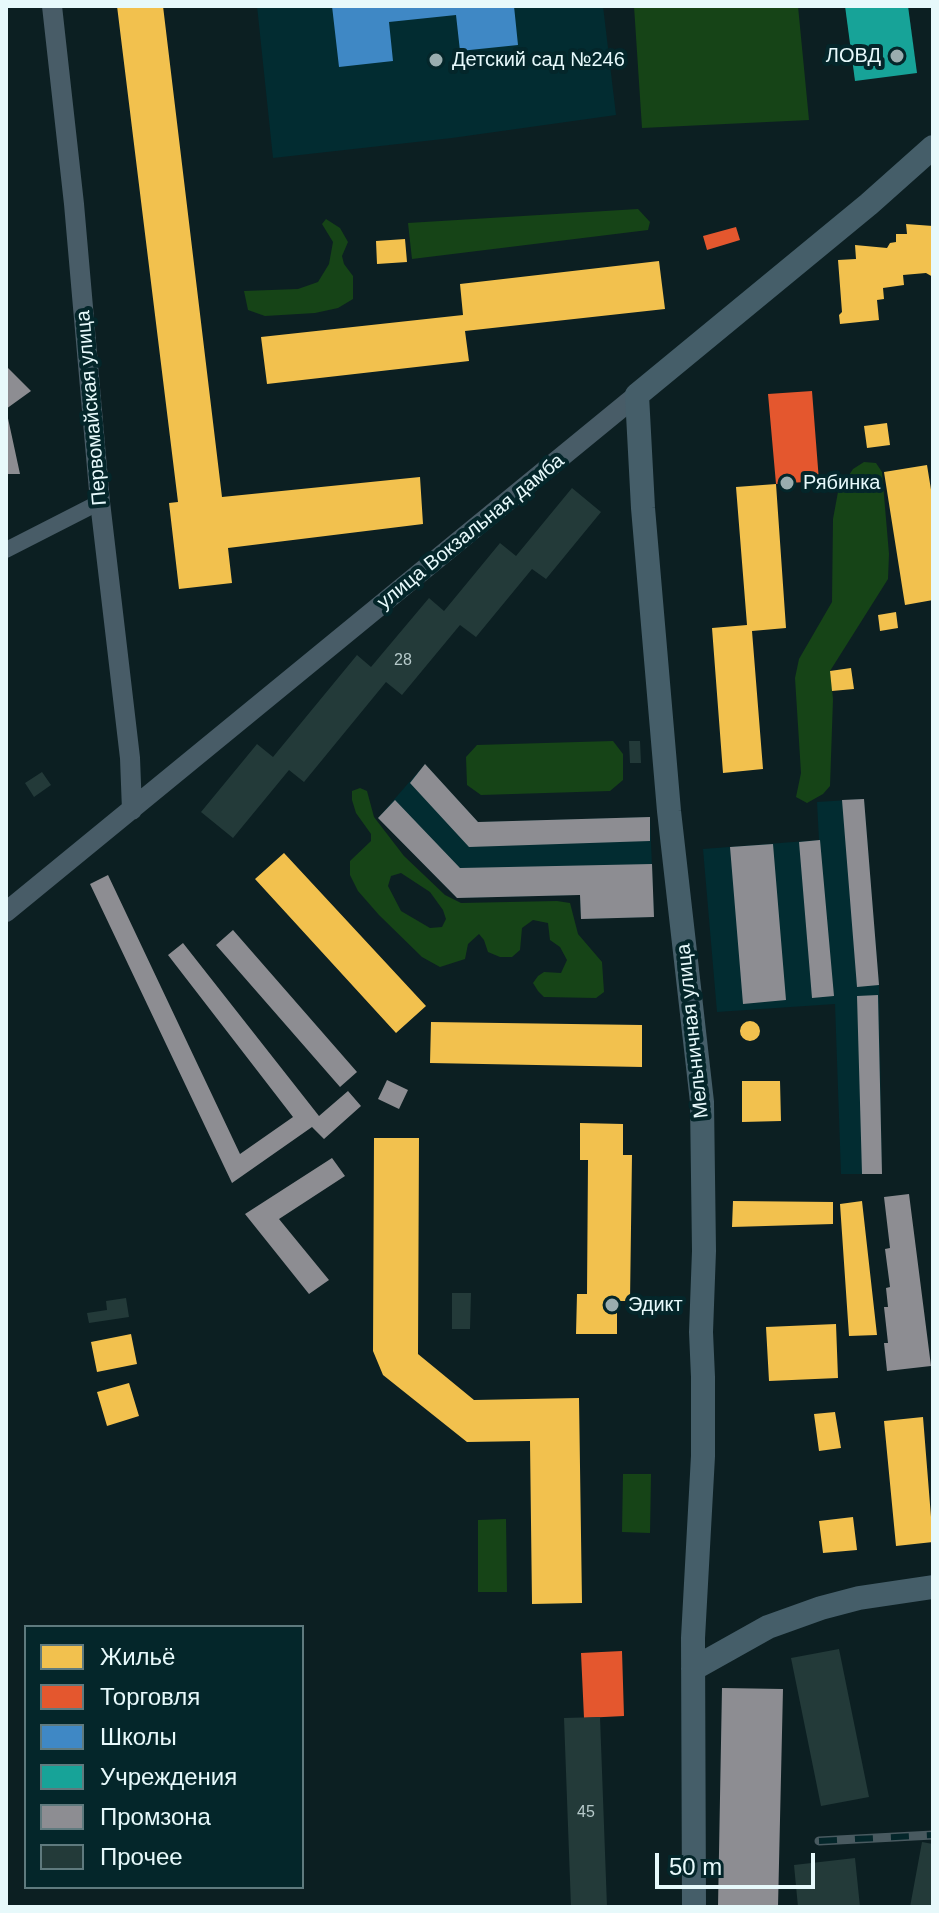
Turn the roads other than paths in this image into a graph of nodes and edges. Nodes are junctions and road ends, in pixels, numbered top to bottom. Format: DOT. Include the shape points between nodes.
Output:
graph roads {
  1 [pos="52,6"];
  2 [pos="933,147"];
  3 [pos="637,395"];
  4 [pos="100,502"];
  5 [pos="6,550"];
  6 [pos="132,810"];
  7 [pos="6,912"];
  8 [pos="933,1587"];
  9 [pos="693,1669"];
  10 [pos="694,1907"];
  1 -- 4 [label="street, Первомайская улица"];
  2 -- 3 [label="main road, улица Вокзальная дамба"];
  3 -- 6 [label="street, улица Вокзальная дамба"];
  3 -- 9 [label="main road, Мельничная улица" via="668,796 702,1102 703,1456"];
  4 -- 5 [label="street"];
  4 -- 6 [label="street, Первомайская улица"];
  6 -- 7 [label="street, улица Вокзальная дамба"];
  8 -- 9 [label="main road" via="821,1608 768,1627"];
  9 -- 10 [label="main road, Мельничная улица"];
}
